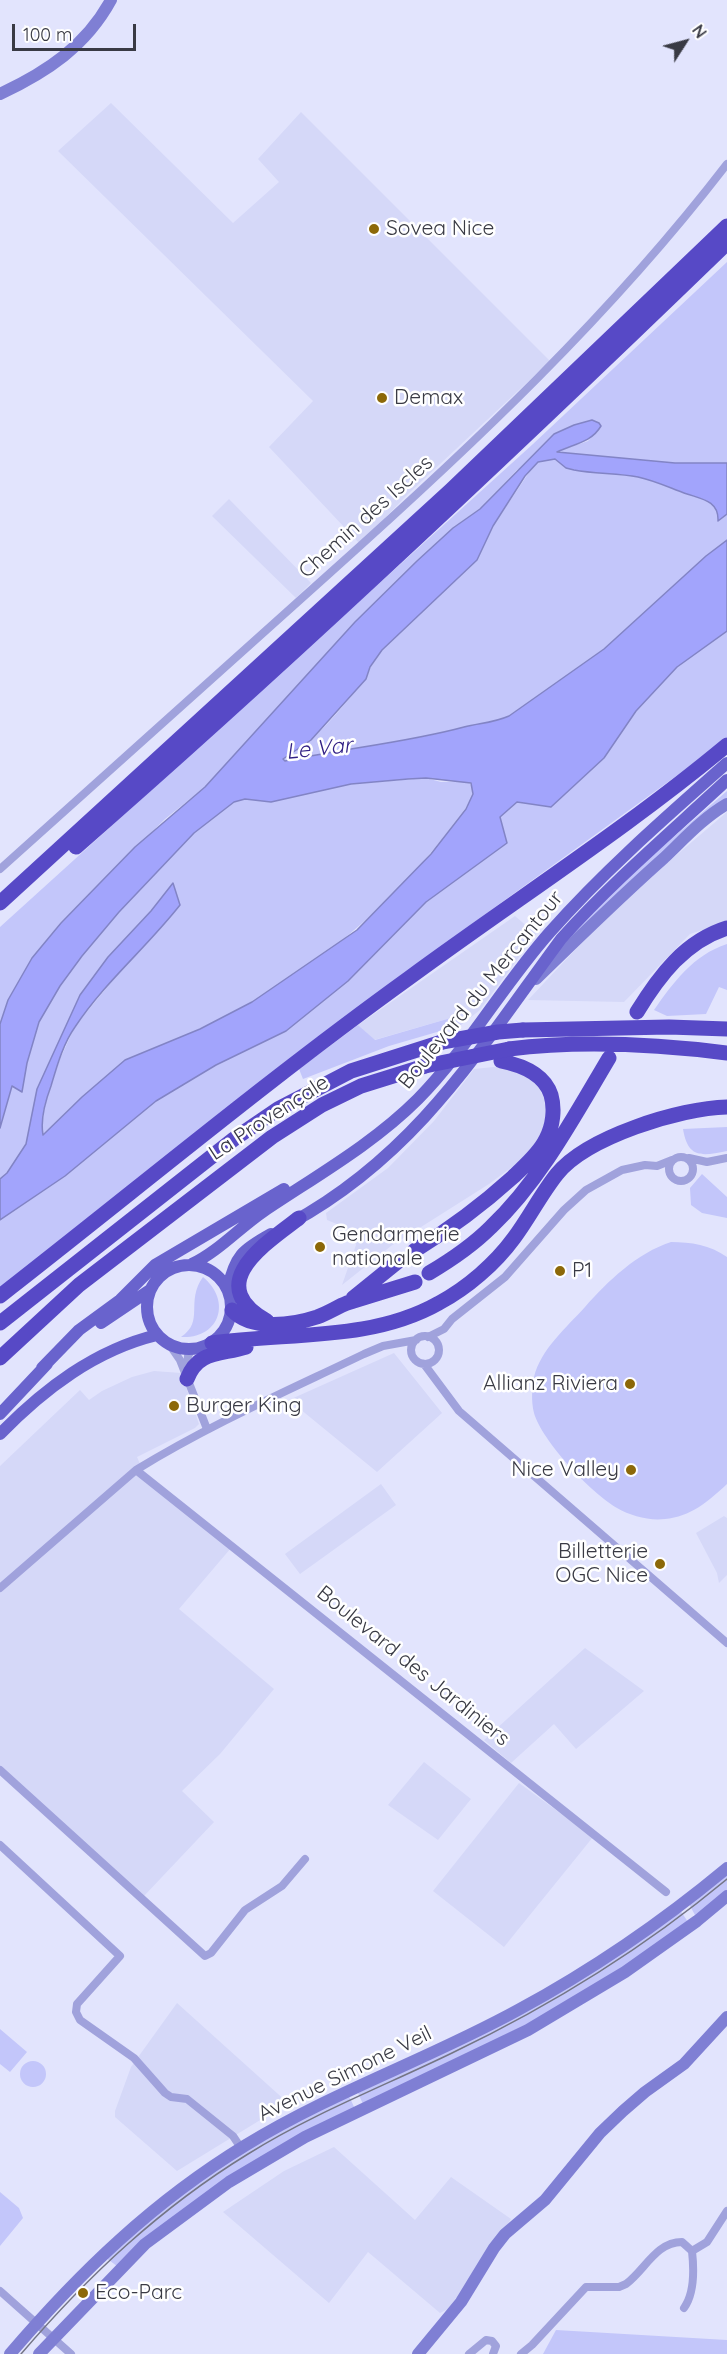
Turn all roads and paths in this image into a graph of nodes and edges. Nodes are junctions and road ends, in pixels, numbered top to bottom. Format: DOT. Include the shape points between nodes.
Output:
graph roads {
  1 [pos="111,0"];
  2 [pos="0,94"];
  3 [pos="727,164"];
  4 [pos="727,226"];
  5 [pos="727,243"];
  6 [pos="727,745"];
  7 [pos="727,763"];
  8 [pos="727,780"];
  9 [pos="727,804"];
  10 [pos="0,869"];
  11 [pos="0,903"];
  12 [pos="0,914"];
  13 [pos="727,928"];
  14 [pos="520,994"];
  15 [pos="637,1012"];
  16 [pos="727,1029"];
  17 [pos="727,1053"];
  18 [pos="505,1055"];
  19 [pos="609,1059"];
  20 [pos="727,1107"];
  21 [pos="366,1142"];
  22 [pos="688,1158"];
  23 [pos="727,1158"];
  24 [pos="672,1160"];
  25 [pos="706,1162"];
  26 [pos="657,1166"];
  27 [pos="671,1176"];
  28 [pos="690,1178"];
  29 [pos="300,1218"];
  30 [pos="414,1251"];
  31 [pos="400,1260"];
  32 [pos="192,1264"];
  33 [pos="429,1273"];
  34 [pos="415,1282"];
  35 [pos="228,1288"];
  36 [pos="150,1290"];
  37 [pos="0,1296"];
  38 [pos="346,1304"];
  39 [pos="232,1310"];
  40 [pos="0,1323"];
  41 [pos="444,1329"];
  42 [pos="271,1331"];
  43 [pos="157,1335"];
  44 [pos="428,1336"];
  45 [pos="416,1340"];
  46 [pos="212,1343"];
  47 [pos="169,1344"];
  48 [pos="392,1344"];
  49 [pos="439,1347"];
  50 [pos="192,1349"];
  51 [pos="411,1354"];
  52 [pos="0,1358"];
  53 [pos="436,1359"];
  54 [pos="424,1364"];
  55 [pos="42,1368"];
  56 [pos="187,1379"];
  57 [pos="440,1384"];
  58 [pos="0,1414"];
  59 [pos="207,1429"];
  60 [pos="0,1434"];
  61 [pos="136,1470"];
  62 [pos="3,1585"];
  63 [pos="727,1643"];
  64 [pos="0,1770"];
  65 [pos="0,1845"];
  66 [pos="305,1859"];
  67 [pos="727,1868"];
  68 [pos="666,1892"];
  69 [pos="727,1896"];
  70 [pos="727,2017"];
  71 [pos="241,2148"];
  72 [pos="727,2211"];
  73 [pos="692,2251"];
  74 [pos="0,2291"];
  75 [pos="684,2308"];
  76 [pos="36,2324"];
  77 [pos="54,2339"];
  78 [pos="9,2354"];
  79 [pos="39,2354"];
  80 [pos="70,2354"];
  81 [pos="418,2354"];
  82 [pos="469,2354"];
  83 [pos="493,2354"];
  84 [pos="521,2354"];
  1 -- 2 [label="main road" via="99,21 75,47 34,77"];
  3 -- 10 [label="street, Chemin des Iscles" via="592,323 514,403 423,490"];
  4 -- 11 [label="highway" via="451,490"];
  5 -- 12 [label="highway" via="425,532"];
  6 -- 37 [label="highway" via="640,815 326,1040"];
  7 -- 21 [label="main road, Boulevard du Mercantour" via="577,903 540,943 446,1069 411,1106"];
  8 -- 14 [label="main road, Boulevard du Mercantour" via="583,915"];
  9 -- 14 [label="main road" via="580,934"];
  13 -- 15 [label="highway" via="698,942 673,961"];
  14 -- 29 [label="main road, Boulevard du Mercantour" via="469,1066 404,1140 362,1177"];
  16 -- 40 [label="highway, La Provençale, bridge" via="498,1032 442,1042 351,1071 278,1109 225,1147"];
  17 -- 18 [label="highway, La Provençale" via="602,1044"];
  18 -- 30 [label="highway" via="529,1069 549,1090 553,1115 546,1139 523,1167 471,1213"];
  18 -- 52 [label="highway, La Provençale, bridge" via="461,1057 425,1066 361,1086 322,1105 272,1137 79,1285"];
  19 -- 33 [label="highway" via="553,1152 503,1215 451,1260"];
  20 -- 42 [label="highway" via="659,1120 577,1155 557,1174 506,1248 468,1284 432,1307 358,1329"];
  21 -- 32 [label="main road, Boulevard du Mercantour"];
  21 -- 55 [label="main road" via="155,1265"];
  22 -- 24 [label="street"];
  22 -- 25 [label="street"];
  22 -- 28 [label="street" via="694,1168"];
  23 -- 25 [label="street"];
  24 -- 26 [label="street"];
  24 -- 27 [label="street"];
  25 -- 28 [label="street"];
  26 -- 27 [label="street"];
  26 -- 41 [label="street" via="645,1164 622,1170 586,1190 505,1277"];
  27 -- 28 [label="street" via="679,1181"];
  29 -- 35 [label="main road, Boulevard du Mercantour" via="240,1253"];
  29 -- 42 [label="highway" via="249,1258 241,1279 241,1294 247,1307"];
  31 -- 38 [label="highway"];
  32 -- 35 [label="main road" via="209,1269"];
  32 -- 36 [label="main road" via="167,1271"];
  34 -- 38 [label="highway"];
  35 -- 39 [label="main road"];
  36 -- 43 [label="main road" via="147,1314"];
  36 -- 55 [label="main road"];
  38 -- 42 [label="highway"];
  39 -- 42 [label="highway"];
  39 -- 46 [label="main road" via="229,1323"];
  41 -- 44 [label="street"];
  41 -- 49 [label="street"];
  42 -- 46 [label="highway"];
  42 -- 56 [label="highway" via="240,1349 200,1359"];
  43 -- 47 [label="main road"];
  43 -- 60 [label="main road" via="112,1350 73,1373 37,1398"];
  44 -- 45 [label="street"];
  44 -- 49 [label="street"];
  45 -- 48 [label="street"];
  45 -- 51 [label="street"];
  46 -- 50 [label="main road"];
  47 -- 50 [label="main road"];
  47 -- 56 [label="street"];
  48 -- 51 [label="street"];
  48 -- 59 [label="street"];
  49 -- 53 [label="street"];
  50 -- 56 [label="street"];
  51 -- 54 [label="street"];
  53 -- 54 [label="street"];
  53 -- 57 [label="street"];
  54 -- 57 [label="street"];
  55 -- 58 [label="main road"];
  56 -- 59 [label="street"];
  57 -- 63 [label="street" via="449,1401 466,1417"];
  59 -- 61 [label="street"];
  61 -- 62 [label="street"];
  61 -- 68 [label="street, Boulevard des Jardiniers"];
  64 -- 66 [label="street" via="205,1956 245,1910 282,1886"];
  65 -- 71 [label="street" via="120,1956 77,2004 80,2020 134,2058 165,2093 187,2099 233,2136"];
  67 -- 71 [label="main road, Avenue Simone Veil" via="637,1936 517,2011 324,2103"];
  69 -- 77 [label="main road, Avenue Simone Veil" via="625,1972 528,2030 305,2137 229,2182 145,2244"];
  70 -- 81 [label="main road" via="684,2064 623,2110 545,2200 505,2234 461,2302"];
  71 -- 76 [label="main road, Avenue Simone Veil" via="131,2228"];
  72 -- 73 [label="street" via="707,2242"];
  73 -- 75 [label="street" via="694,2269 689,2301"];
  73 -- 84 [label="street" via="682,2242 673,2242 626,2284 586,2287"];
  74 -- 76 [label="street"];
  76 -- 77 [label="street"];
  76 -- 78 [label="main road, Avenue Simone Veil"];
  77 -- 79 [label="main road, Avenue Simone Veil"];
  77 -- 80 [label="street"];
  82 -- 83 [label="street" via="486,2340 496,2346"];
}
